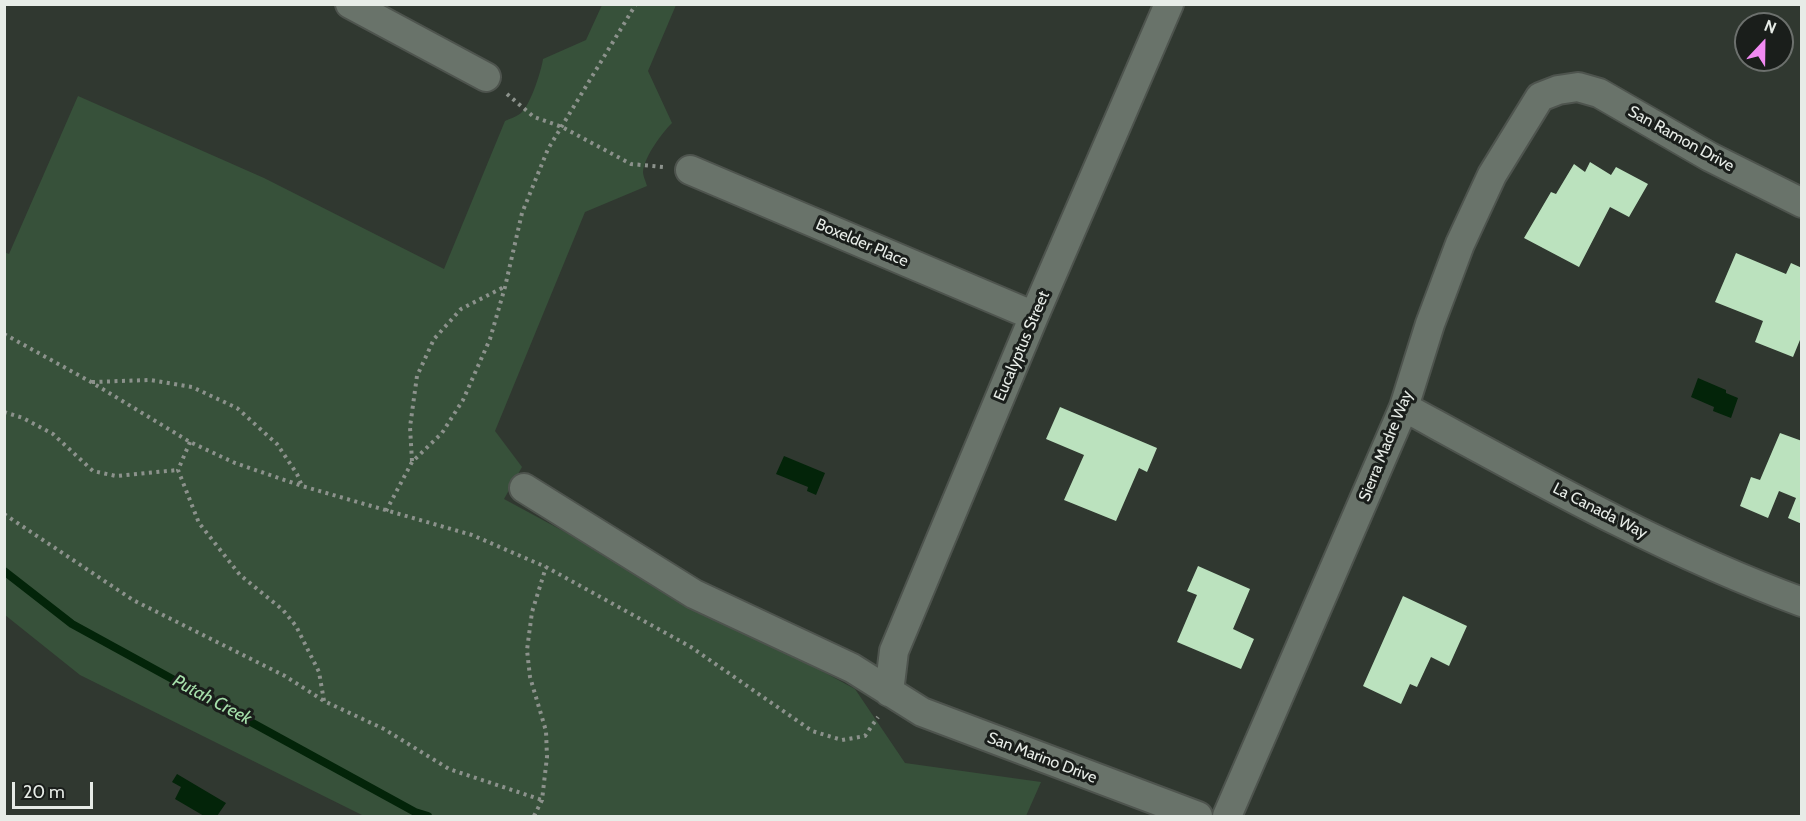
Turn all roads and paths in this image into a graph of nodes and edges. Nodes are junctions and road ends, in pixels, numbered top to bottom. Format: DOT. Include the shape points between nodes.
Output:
graph roads {
  1 [pos="350,4"];
  2 [pos="636,4"];
  3 [pos="1169,4"];
  4 [pos="486,77"];
  5 [pos="1558,90"];
  6 [pos="562,127"];
  7 [pos="690,170"];
  8 [pos="1802,203"];
  9 [pos="505,287"];
  10 [pos="1034,316"];
  11 [pos="4,334"];
  12 [pos="91,382"];
  13 [pos="1404,407"];
  14 [pos="4,412"];
  15 [pos="190,442"];
  16 [pos="412,462"];
  17 [pos="178,470"];
  18 [pos="302,486"];
  19 [pos="524,488"];
  20 [pos="386,511"];
  21 [pos="4,514"];
  22 [pos="546,567"];
  23 [pos="1802,602"];
  24 [pos="889,692"];
  25 [pos="324,701"];
  26 [pos="542,800"];
  27 [pos="534,816"];
  28 [pos="1197,816"];
  29 [pos="1227,816"];
  1 -- 4 [label="street"];
  2 -- 6 [label="path"];
  3 -- 10 [label="street, Eucalyptus Street"];
  4 -- 6 [label="path" via="534,117"];
  5 -- 8 [label="street, San Ramon Drive" via="1578,87 1599,93 1710,157"];
  5 -- 13 [label="street, Sierra Madre Way" via="1540,97 1492,175 1456,254"];
  6 -- 7 [label="path" via="631,164"];
  6 -- 9 [label="path" via="548,149 522,213"];
  7 -- 10 [label="street, Boxelder Place"];
  9 -- 16 [label="path" via="490,339 463,400 442,432"];
  9 -- 16 [label="path" via="461,309 434,339 417,376 410,427"];
  10 -- 24 [label="street, Eucalyptus Street" via="894,651"];
  11 -- 12 [label="path"];
  12 -- 15 [label="path"];
  12 -- 18 [label="path" via="150,380 192,387 237,408 277,444"];
  13 -- 23 [label="street, La Canada Way" via="1631,527"];
  13 -- 29 [label="street, Sierra Madre Way"];
  14 -- 17 [label="path" via="53,434 93,471 116,476"];
  15 -- 17 [label="path"];
  15 -- 18 [label="path" via="235,463"];
  16 -- 20 [label="path"];
  17 -- 25 [label="path" via="199,523 240,575 284,610 296,626 319,672"];
  18 -- 20 [label="path"];
  19 -- 24 [label="street, San Marino Drive" via="693,594 852,668"];
  20 -- 22 [label="path" via="472,535"];
  21 -- 25 [label="path" via="133,600 285,676"];
  22 -- 24 [label="path" via="691,648 812,731 842,740 865,736 876,723"];
  22 -- 26 [label="path" via="531,612 527,650 530,677 546,731"];
  24 -- 28 [label="street, San Marino Drive" via="922,712"];
  25 -- 26 [label="path" via="384,729 449,769"];
  26 -- 27 [label="path"];
}
